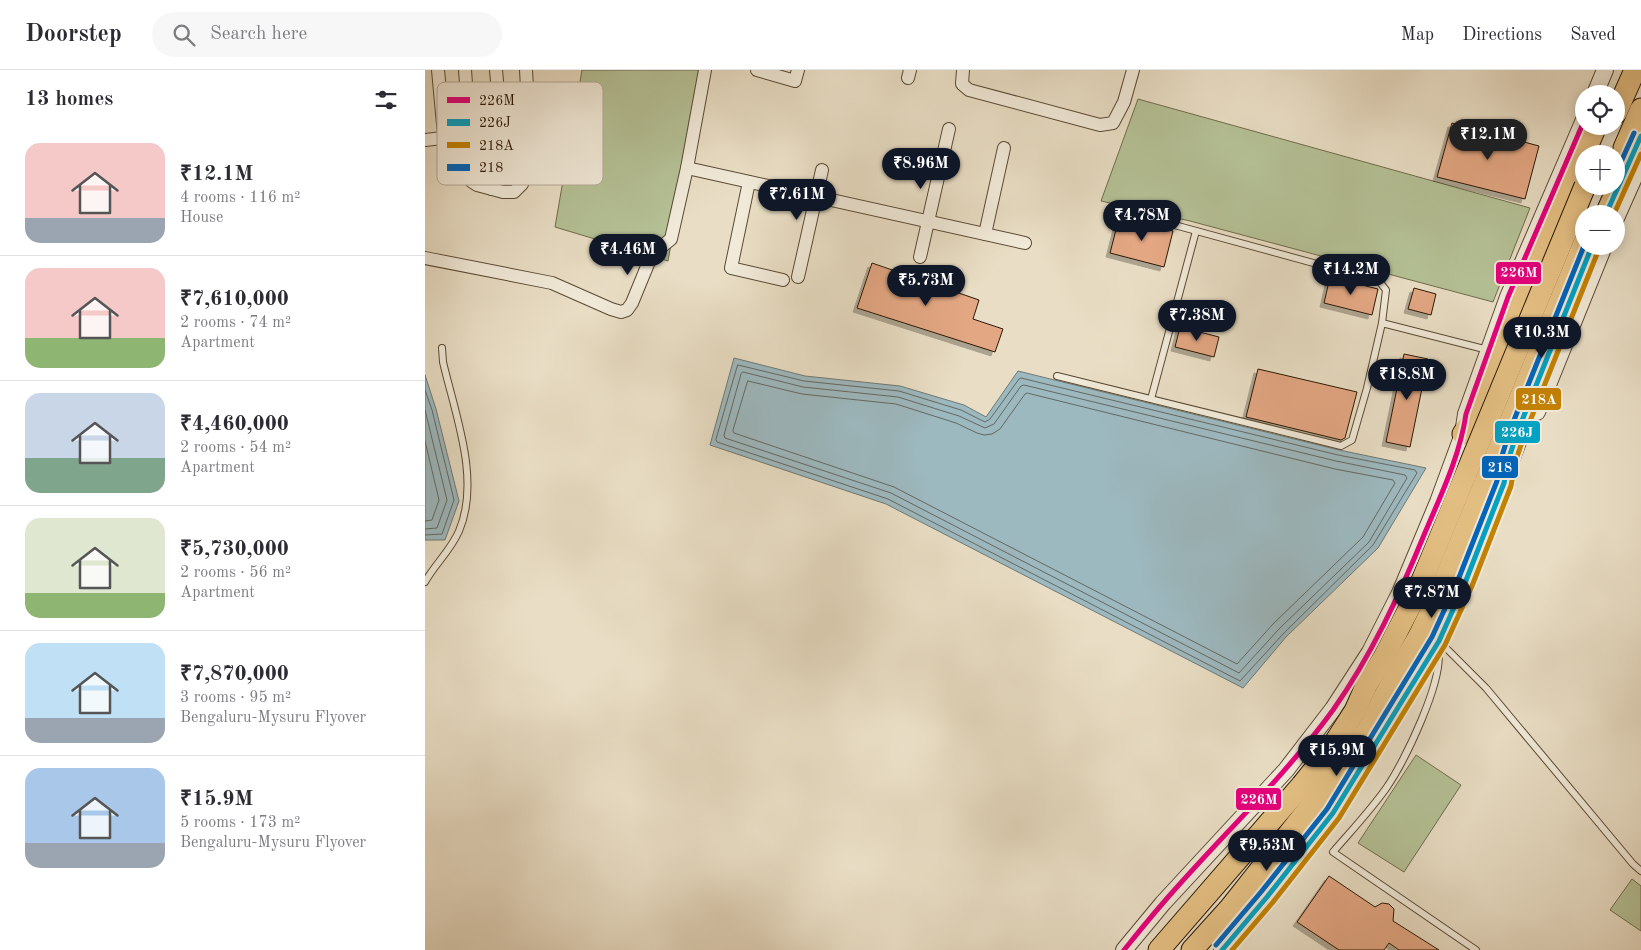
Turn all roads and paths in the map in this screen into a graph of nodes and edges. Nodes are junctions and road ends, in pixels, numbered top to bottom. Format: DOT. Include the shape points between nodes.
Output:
graph roads {
  1 [pos="705,70"];
  2 [pos="757,70"];
  3 [pos="798,70"];
  4 [pos="963,70"];
  5 [pos="1133,70"];
  6 [pos="1605,70"];
  7 [pos="1620,70"];
  8 [pos="1635,70"];
  9 [pos="1599,85"];
  10 [pos="1614,85"];
  11 [pos="1625,93"];
  12 [pos="1641,109"];
  13 [pos="949,129"];
  14 [pos="1578,135"];
  15 [pos="1641,136"];
  16 [pos="1625,146"];
  17 [pos="1004,148"];
  18 [pos="1641,162"];
  19 [pos="687,168"];
  20 [pos="822,170"];
  21 [pos="1575,175"];
  22 [pos="749,182"];
  23 [pos="477,185"];
  24 [pos="492,185"];
  25 [pos="521,185"];
  26 [pos="492,189"];
  27 [pos="1581,195"];
  28 [pos="816,197"];
  29 [pos="1610,205"];
  30 [pos="1622,205"];
  31 [pos="1116,209"];
  32 [pos="928,222"];
  33 [pos="1196,231"];
  34 [pos="985,234"];
  35 [pos="1025,243"];
  36 [pos="1579,255"];
  37 [pos="1588,255"];
  38 [pos="1600,255"];
  39 [pos="920,257"];
  40 [pos="425,258"];
  41 [pos="798,277"];
  42 [pos="783,280"];
  43 [pos="1382,323"];
  44 [pos="443,348"];
  45 [pos="1490,350"];
  46 [pos="1057,376"];
  47 [pos="1151,399"];
  48 [pos="1463,434"];
  49 [pos="1504,482"];
  50 [pos="425,582"];
  51 [pos="1438,644"];
  52 [pos="1316,731"];
  53 [pos="1367,758"];
  54 [pos="1310,791"];
  55 [pos="1641,871"];
  56 [pos="1124,950"];
  57 [pos="1159,950"];
  58 [pos="1192,950"];
  59 [pos="1222,950"];
  60 [pos="1476,950"];
  1 -- 19 [label="street"];
  2 -- 3 [label="street" via="795,81"];
  4 -- 5 [label="street" via="962,84 969,90 1100,124 1113,123 1119,114"];
  6 -- 9 [label="street"];
  7 -- 10 [label="highway"];
  8 -- 11 [label="highway"];
  12 -- 16 [label="highway"];
  13 -- 32 [label="street"];
  14 -- 45 [label="street"];
  15 -- 29 [label="highway"];
  17 -- 34 [label="street"];
  18 -- 30 [label="street"];
  19 -- 22 [label="street"];
  19 -- 40 [label="street" via="671,238 655,252 627,310 611,309 552,284"];
  20 -- 28 [label="street"];
  21 -- 48 [label="highway" via="1477,415"];
  22 -- 28 [label="street"];
  22 -- 42 [label="street" via="731,268"];
  23 -- 26 [label="street"];
  24 -- 26 [label="street"];
  25 -- 26 [label="street" via="508,193"];
  27 -- 54 [label="highway, bridge" via="1416,595"];
  28 -- 32 [label="street"];
  28 -- 41 [label="street"];
  31 -- 33 [label="lane"];
  32 -- 34 [label="street"];
  32 -- 39 [label="street"];
  33 -- 43 [label="lane" via="1379,281 1386,290"];
  33 -- 47 [label="lane"];
  34 -- 35 [label="street"];
  36 -- 54 [label="highway, bridge" via="1419,636 1372,723"];
  37 -- 49 [label="highway" via="1517,433"];
  38 -- 49 [label="street" via="1554,372"];
  43 -- 45 [label="lane"];
  43 -- 47 [label="lane" via="1353,440 1341,446"];
  44 -- 50 [label="lane" via="443,362 466,459 468,492 459,532"];
  45 -- 48 [label="street" via="1466,414"];
  46 -- 47 [label="lane"];
  48 -- 52 [label="street" via="1400,593 1370,652"];
  49 -- 51 [label="street"];
  51 -- 53 [label="street"];
  51 -- 55 [label="lane" via="1486,688"];
  51 -- 60 [label="lane" via="1438,671 1422,721 1387,787 1333,852"];
  52 -- 53 [label="street"];
  52 -- 56 [label="street" via="1286,770"];
  53 -- 59 [label="street" via="1330,817"];
  54 -- 57 [label="highway"];
  54 -- 58 [label="highway" via="1230,908"];
}
